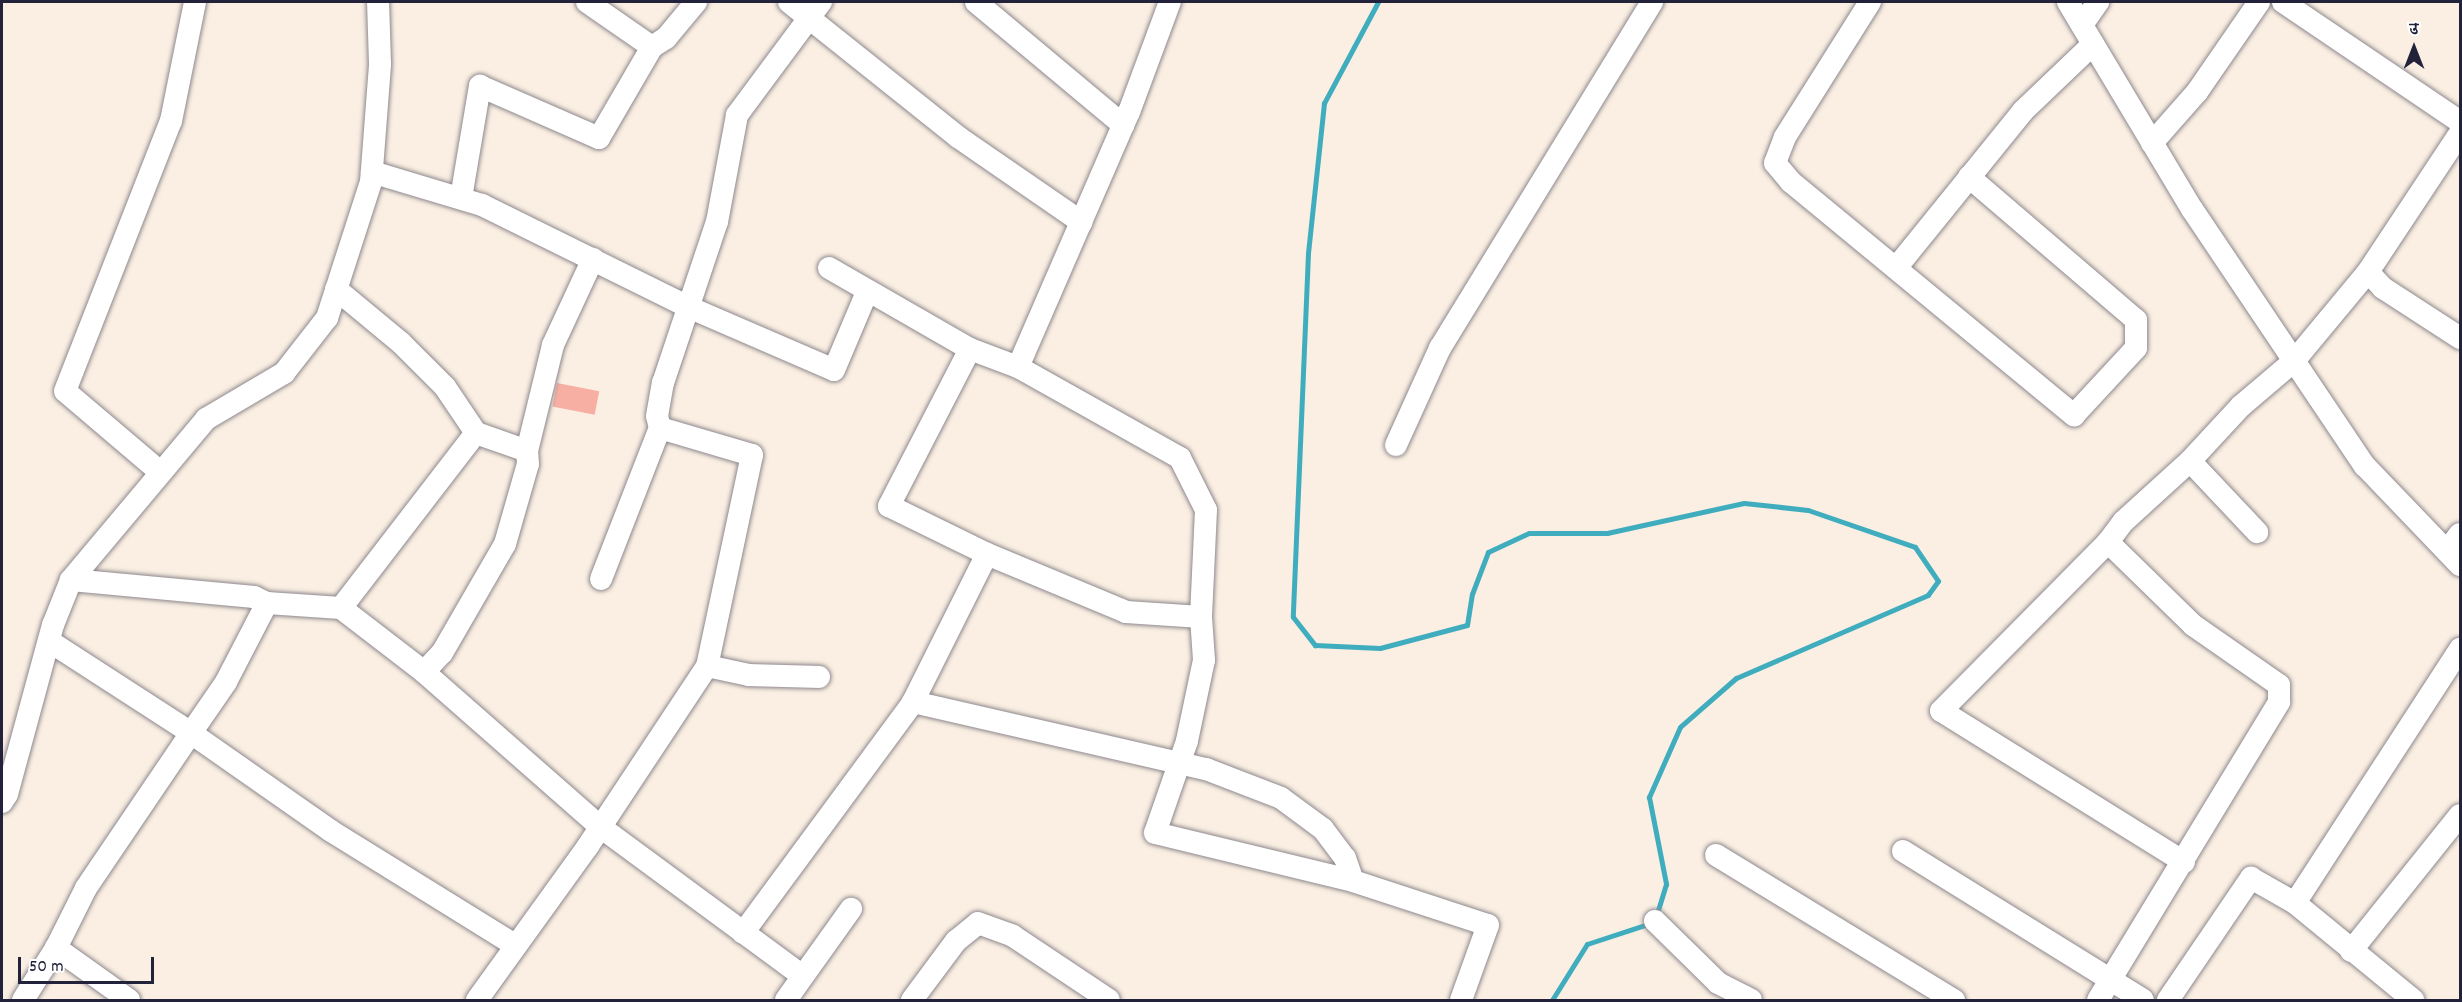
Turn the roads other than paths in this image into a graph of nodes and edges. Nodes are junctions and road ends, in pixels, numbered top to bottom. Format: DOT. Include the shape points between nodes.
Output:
graph roads {
  1 [pos="195,2"];
  2 [pos="378,2"];
  3 [pos="587,2"];
  4 [pos="696,2"];
  5 [pos="789,2"];
  6 [pos="976,2"];
  7 [pos="1170,2"];
  8 [pos="1652,2"];
  9 [pos="1870,2"];
  10 [pos="2068,2"];
  11 [pos="2098,2"];
  12 [pos="2259,2"];
  13 [pos="2283,2"];
  14 [pos="816,10"];
  15 [pos="2087,34"];
  16 [pos="652,47"];
  17 [pos="2460,122"];
  18 [pos="1123,125"];
  19 [pos="2460,133"];
  20 [pos="2152,142"];
  21 [pos="372,172"];
  22 [pos="1969,177"];
  23 [pos="461,198"];
  24 [pos="1081,222"];
  25 [pos="592,259"];
  26 [pos="829,268"];
  27 [pos="1896,268"];
  28 [pos="2368,272"];
  29 [pos="336,289"];
  30 [pos="867,292"];
  31 [pos="686,306"];
  32 [pos="2460,338"];
  33 [pos="970,349"];
  34 [pos="2294,361"];
  35 [pos="1018,367"];
  36 [pos="660,428"];
  37 [pos="476,433"];
  38 [pos="1396,445"];
  39 [pos="527,451"];
  40 [pos="2190,461"];
  41 [pos="159,471"];
  42 [pos="2257,532"];
  43 [pos="2108,542"];
  44 [pos="2456,550"];
  45 [pos="987,554"];
  46 [pos="601,579"];
  47 [pos="71,580"];
  48 [pos="267,603"];
  49 [pos="341,608"];
  50 [pos="1201,617"];
  51 [pos="48,641"];
  52 [pos="2460,649"];
  53 [pos="707,666"];
  54 [pos="424,672"];
  55 [pos="819,677"];
  56 [pos="913,702"];
  57 [pos="191,733"];
  58 [pos="1178,763"];
  59 [pos="2,802"];
  60 [pos="2460,815"];
  61 [pos="598,826"];
  62 [pos="1903,851"];
  63 [pos="1716,855"];
  64 [pos="2184,862"];
  65 [pos="1353,881"];
  66 [pos="2295,903"];
  67 [pos="851,909"];
  68 [pos="1655,921"];
  69 [pos="743,933"];
  70 [pos="515,945"];
  71 [pos="56,948"];
  72 [pos="2351,951"];
  73 [pos="801,975"];
  74 [pos="2111,980"];
  75 [pos="1946,998"];
  76 [pos="24,1000"];
  77 [pos="129,1000"];
  78 [pos="477,1000"];
  79 [pos="786,1000"];
  80 [pos="912,1000"];
  81 [pos="1109,1000"];
  82 [pos="1461,1000"];
  83 [pos="1751,1000"];
  84 [pos="2098,1000"];
  85 [pos="2143,1000"];
  86 [pos="2168,1000"];
  87 [pos="2413,1000"];
  1 -- 41 [label="street" via="171,121 65,391"];
  2 -- 21 [label="street" via="380,64"];
  3 -- 16 [label="street"];
  4 -- 16 [label="street" via="666,38"];
  5 -- 14 [label="street"];
  6 -- 18 [label="street"];
  7 -- 18 [label="street"];
  8 -- 38 [label="street" via="1440,348"];
  9 -- 27 [label="street" via="1785,137 1775,163 1791,182"];
  10 -- 15 [label="street"];
  11 -- 15 [label="street"];
  12 -- 20 [label="street" via="2197,92"];
  13 -- 17 [label="street"];
  14 -- 24 [label="street" via="958,137"];
  14 -- 31 [label="street" via="737,115 717,222"];
  15 -- 20 [label="street"];
  15 -- 22 [label="street"];
  16 -- 23 [label="street" via="598,138 480,86"];
  18 -- 24 [label="street"];
  19 -- 28 [label="street"];
  20 -- 34 [label="street"];
  21 -- 23 [label="street"];
  21 -- 29 [label="street"];
  22 -- 27 [label="street"];
  22 -- 27 [label="street" via="2136,320 2136,348 2074,414"];
  23 -- 25 [label="street"];
  24 -- 35 [label="street"];
  25 -- 31 [label="street"];
  25 -- 39 [label="street" via="553,345"];
  26 -- 30 [label="street"];
  28 -- 32 [label="street" via="2383,288"];
  28 -- 34 [label="street"];
  29 -- 37 [label="street" via="401,343 445,387"];
  29 -- 41 [label="street" via="327,318 284,373 206,419"];
  30 -- 31 [label="street" via="834,370"];
  30 -- 33 [label="street"];
  31 -- 36 [label="street" via="663,383 657,416"];
  33 -- 35 [label="street"];
  33 -- 45 [label="street" via="889,506"];
  34 -- 40 [label="street" via="2241,406"];
  34 -- 44 [label="street" via="2365,466"];
  35 -- 50 [label="street" via="1180,458 1206,510"];
  36 -- 46 [label="street"];
  36 -- 53 [label="street" via="752,455"];
  37 -- 39 [label="street"];
  37 -- 49 [label="street"];
  39 -- 54 [label="street" via="528,464 505,544 442,653"];
  40 -- 42 [label="street"];
  40 -- 43 [label="street" via="2124,520"];
  41 -- 47 [label="street"];
  43 -- 64 [label="street" via="2193,625 2279,685 2279,702"];
  43 -- 64 [label="street" via="1941,711"];
  45 -- 50 [label="street" via="1126,612"];
  45 -- 56 [label="street"];
  47 -- 48 [label="street" via="254,597"];
  47 -- 51 [label="street"];
  48 -- 49 [label="street"];
  48 -- 57 [label="street" via="226,682"];
  49 -- 54 [label="street"];
  50 -- 58 [label="street" via="1204,660 1187,741"];
  51 -- 57 [label="street"];
  51 -- 59 [label="street"];
  52 -- 66 [label="street"];
  53 -- 55 [label="street" via="749,675"];
  53 -- 61 [label="street"];
  54 -- 61 [label="street"];
  56 -- 58 [label="street"];
  56 -- 69 [label="street"];
  57 -- 70 [label="street" via="331,831"];
  57 -- 71 [label="street" via="86,888"];
  58 -- 65 [label="street" via="1206,769 1281,798 1323,829 1345,858"];
  58 -- 65 [label="street" via="1155,833"];
  60 -- 72 [label="street"];
  61 -- 69 [label="street"];
  61 -- 70 [label="street" via="588,846"];
  62 -- 74 [label="street"];
  63 -- 75 [label="street"];
  64 -- 74 [label="street"];
  65 -- 82 [label="street" via="1488,925"];
  66 -- 72 [label="street"];
  66 -- 86 [label="street" via="2251,878"];
  67 -- 73 [label="street"];
  68 -- 83 [label="street" via="1718,983"];
  69 -- 73 [label="street"];
  70 -- 78 [label="street"];
  71 -- 76 [label="street"];
  71 -- 77 [label="street"];
  72 -- 87 [label="street"];
  73 -- 79 [label="street"];
  74 -- 84 [label="street"];
  74 -- 85 [label="street"];
  80 -- 81 [label="street" via="956,940 978,923 1013,936"];
}
